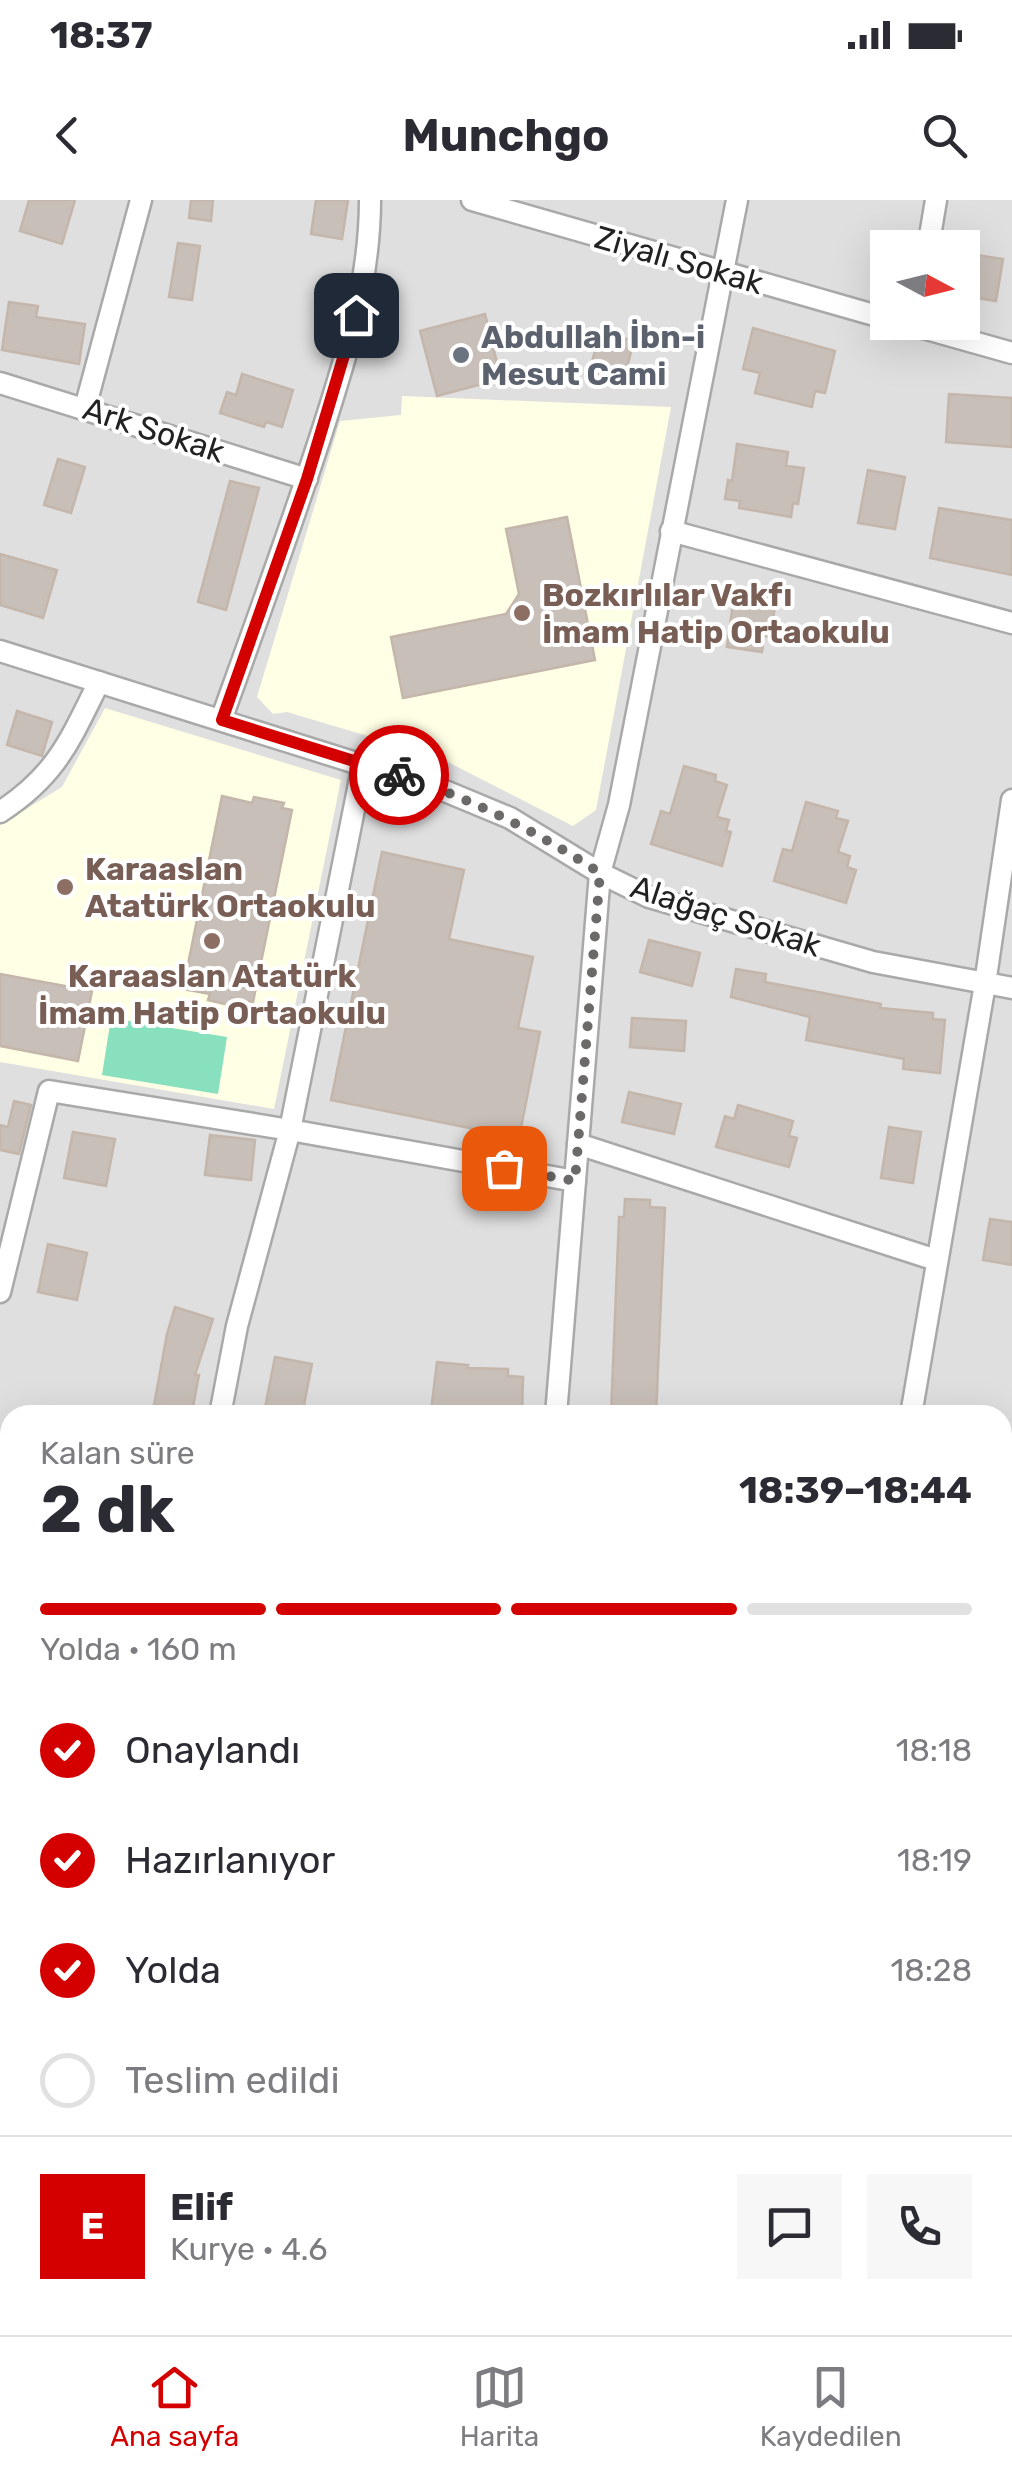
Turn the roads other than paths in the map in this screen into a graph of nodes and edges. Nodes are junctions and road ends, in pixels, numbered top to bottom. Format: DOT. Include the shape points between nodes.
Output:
graph roads {
  1 [pos="141,200"];
  2 [pos="370,200"];
  3 [pos="472,200"];
  4 [pos="737,200"];
  5 [pos="936,200"];
  6 [pos="931,230"];
  7 [pos="725,274"];
  8 [pos="870,313"];
  9 [pos="968,340"];
  10 [pos="1012,352"];
  11 [pos="0,383"];
  12 [pos="86,408"];
  13 [pos="307,479"];
  14 [pos="670,531"];
  15 [pos="1012,623"];
  16 [pos="0,651"];
  17 [pos="99,682"];
  18 [pos="222,720"];
  19 [pos="363,764"];
  20 [pos="1012,800"];
  21 [pos="0,812"];
  22 [pos="600,873"];
  23 [pos="985,984"];
  24 [pos="1012,988"];
  25 [pos="290,1130"];
  26 [pos="578,1144"];
  27 [pos="575,1181"];
  28 [pos="936,1260"];
  29 [pos="0,1292"];
  30 [pos="222,1405"];
  31 [pos="557,1405"];
  32 [pos="913,1405"];
  1 -- 12 [label="street"];
  2 -- 13 [label="street" via="352,336"];
  3 -- 7 [label="street, Ziyalı Sokak"];
  4 -- 7 [label="street"];
  5 -- 6 [label="street"];
  7 -- 8 [label="street, Ziyalı Sokak"];
  7 -- 14 [label="street"];
  9 -- 10 [label="street"];
  11 -- 12 [label="street, Ark Sokak"];
  12 -- 13 [label="street, Ark Sokak"];
  13 -- 18 [label="street"];
  14 -- 15 [label="street"];
  14 -- 22 [label="street"];
  16 -- 17 [label="street, Alağaç Sokak"];
  17 -- 18 [label="street, Alağaç Sokak"];
  17 -- 21 [label="street" via="64,752 31,792"];
  18 -- 19 [label="street, Alağaç Sokak"];
  19 -- 22 [label="street, Alağaç Sokak" via="479,804"];
  19 -- 25 [label="street"];
  20 -- 23 [label="street"];
  22 -- 23 [label="street, Alağaç Sokak" via="713,916 873,962"];
  22 -- 26 [label="street"];
  23 -- 24 [label="street, Alağaç Sokak"];
  23 -- 28 [label="street"];
  25 -- 27 [label="street"];
  25 -- 29 [label="street" via="49,1091"];
  25 -- 30 [label="street"];
  26 -- 27 [label="street"];
  26 -- 28 [label="street"];
  27 -- 31 [label="street"];
  28 -- 32 [label="street"];
}
